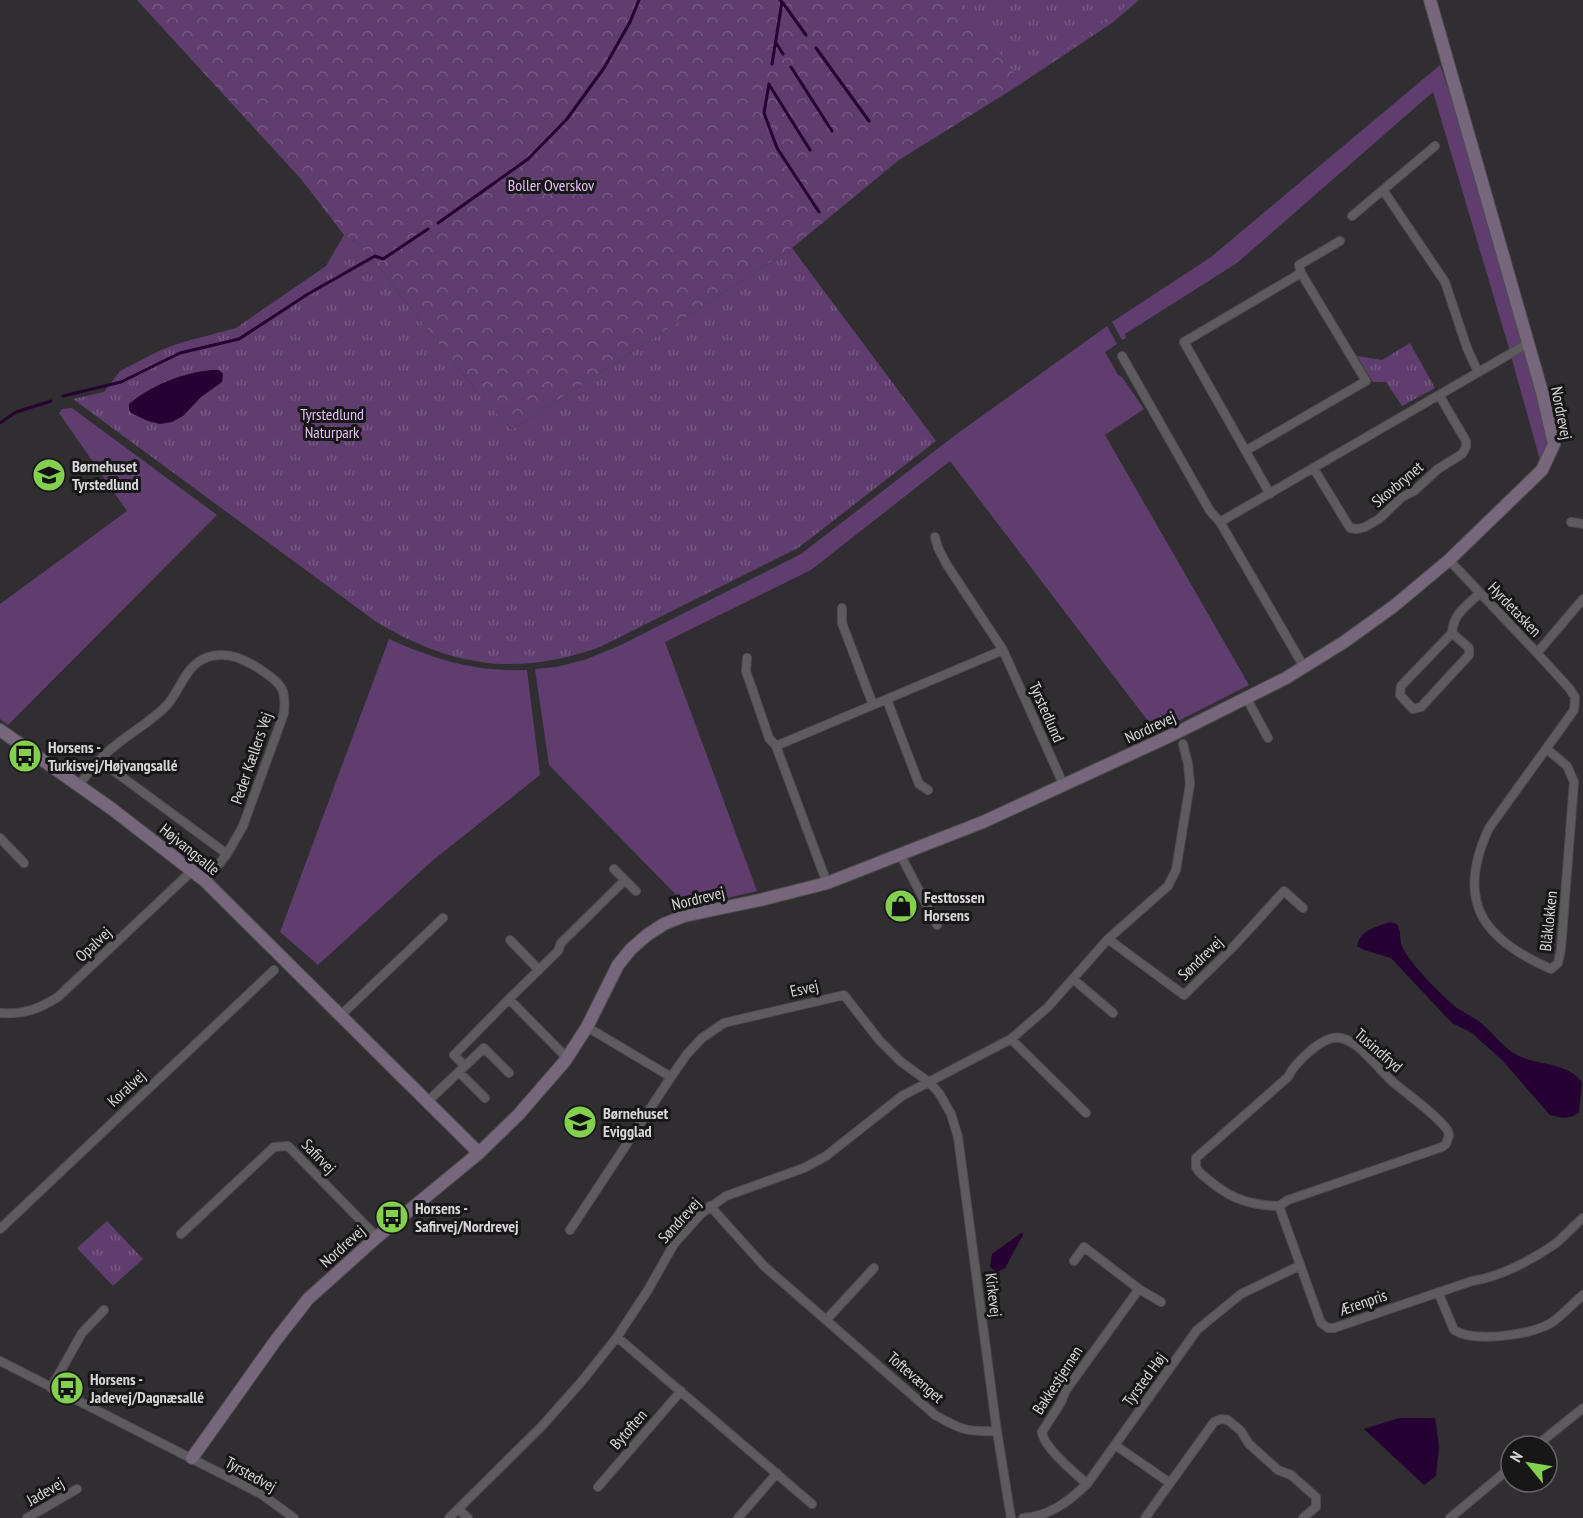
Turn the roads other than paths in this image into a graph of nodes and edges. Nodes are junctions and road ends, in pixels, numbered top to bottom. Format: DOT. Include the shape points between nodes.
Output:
graph roads {
  1 [pos="1430,0"];
  2 [pos="1435,146"];
  3 [pos="1383,190"];
  4 [pos="1352,216"];
  5 [pos="1340,241"];
  6 [pos="1301,273"];
  7 [pos="1527,344"];
  8 [pos="1122,356"];
  9 [pos="1478,372"];
  10 [pos="1439,395"];
  11 [pos="1247,450"];
  12 [pos="1314,469"];
  13 [pos="1270,494"];
  14 [pos="1220,522"];
  15 [pos="1571,522"];
  16 [pos="1583,524"];
  17 [pos="935,537"];
  18 [pos="1449,560"];
  19 [pos="1479,594"];
  20 [pos="1583,599"];
  21 [pos="842,608"];
  22 [pos="1452,633"];
  23 [pos="1003,650"];
  24 [pos="1537,653"];
  25 [pos="747,658"];
  26 [pos="1304,667"];
  27 [pos="1247,699"];
  28 [pos="887,700"];
  29 [pos="873,705"];
  30 [pos="0,730"];
  31 [pos="1268,738"];
  32 [pos="1182,744"];
  33 [pos="776,746"];
  34 [pos="1546,749"];
  35 [pos="99,760"];
  36 [pos="78,785"];
  37 [pos="1064,786"];
  38 [pos="928,790"];
  39 [pos="0,838"];
  40 [pos="227,854"];
  41 [pos="900,854"];
  42 [pos="24,863"];
  43 [pos="614,869"];
  44 [pos="193,870"];
  45 [pos="205,880"];
  46 [pos="625,880"];
  47 [pos="827,883"];
  48 [pos="636,891"];
  49 [pos="1303,908"];
  50 [pos="442,918"];
  51 [pos="936,925"];
  52 [pos="1108,939"];
  53 [pos="510,940"];
  54 [pos="274,970"];
  55 [pos="539,970"];
  56 [pos="1073,980"];
  57 [pos="509,999"];
  58 [pos="1113,1013"];
  59 [pos="0,1014"];
  60 [pos="340,1016"];
  61 [pos="587,1027"];
  62 [pos="1011,1039"];
  63 [pos="567,1058"];
  64 [pos="462,1069"];
  65 [pos="509,1073"];
  66 [pos="671,1077"];
  67 [pos="930,1083"];
  68 [pos="485,1098"];
  69 [pos="427,1102"];
  70 [pos="1086,1113"];
  71 [pos="478,1153"];
  72 [pos="710,1206"];
  73 [pos="1280,1206"];
  74 [pos="1583,1218"];
  75 [pos="0,1228"];
  76 [pos="570,1230"];
  77 [pos="181,1234"];
  78 [pos="377,1238"];
  79 [pos="1074,1261"];
  80 [pos="1299,1266"];
  81 [pos="874,1268"];
  82 [pos="1139,1289"];
  83 [pos="1438,1292"];
  84 [pos="1583,1295"];
  85 [pos="1161,1302"];
  86 [pos="104,1310"];
  87 [pos="827,1319"];
  88 [pos="617,1337"];
  89 [pos="0,1361"];
  90 [pos="51,1388"];
  91 [pos="681,1391"];
  92 [pos="1583,1408"];
  93 [pos="997,1431"];
  94 [pos="1551,1434"];
  95 [pos="1115,1444"];
  96 [pos="192,1458"];
  97 [pos="777,1473"];
  98 [pos="1499,1477"];
  99 [pos="1170,1483"];
  100 [pos="1087,1484"];
  101 [pos="598,1487"];
  102 [pos="77,1489"];
  103 [pos="812,1504"];
  104 [pos="459,1509"];
  105 [pos="27,1518"];
  106 [pos="294,1518"];
  107 [pos="449,1518"];
  108 [pos="468,1518"];
  109 [pos="738,1518"];
  110 [pos="1011,1518"];
  111 [pos="1023,1518"];
  112 [pos="1145,1518"];
  113 [pos="1303,1518"];
  114 [pos="1449,1518"];
  1 -- 7 [label="street, Nordrevej"];
  2 -- 3 [label="street"];
  3 -- 4 [label="street"];
  3 -- 9 [label="street" via="1445,282"];
  5 -- 6 [label="street" via="1299,265"];
  6 -- 11 [label="street" via="1184,342"];
  6 -- 11 [label="street" via="1366,381"];
  7 -- 9 [label="street"];
  7 -- 18 [label="street, Nordrevej" via="1554,444 1551,455 1542,470"];
  8 -- 14 [label="street" via="1210,511"];
  9 -- 10 [label="street"];
  10 -- 12 [label="street"];
  10 -- 12 [label="street, Skovbrynet" via="1466,447 1379,519 1365,527 1350,528"];
  11 -- 13 [label="street"];
  12 -- 13 [label="street"];
  13 -- 14 [label="street"];
  14 -- 26 [label="street"];
  15 -- 16 [label="street"];
  17 -- 23 [label="street, Tyrstedlund" via="947,565"];
  18 -- 19 [label="street, Hyrdetasken"];
  18 -- 26 [label="street, Nordrevej" via="1394,606"];
  19 -- 22 [label="street" via="1456,615"];
  19 -- 24 [label="street, Hyrdetasken"];
  20 -- 24 [label="street, Hyrdetasken"];
  21 -- 29 [label="street" via="842,623"];
  22 -- 22 [label="street" via="1401,686 1400,695 1413,709 1421,707 1469,655 1469,648"];
  23 -- 28 [label="street"];
  23 -- 37 [label="street, Tyrstedlund"];
  24 -- 34 [label="street, Blåklokken" via="1575,697 1574,710"];
  25 -- 33 [label="street" via="746,671 769,738"];
  26 -- 27 [label="street, Nordrevej"];
  27 -- 31 [label="street"];
  27 -- 37 [label="street, Nordrevej"];
  28 -- 29 [label="street"];
  28 -- 38 [label="street" via="919,784"];
  29 -- 33 [label="street"];
  30 -- 36 [label="street, Højvangsalle"];
  32 -- 52 [label="street, Søndrevej" via="1190,784 1176,870 1168,886"];
  33 -- 47 [label="street"];
  34 -- 34 [label="street, Blåklokken" via="1568,766 1574,782 1561,949 1558,963 1551,969 1511,950 1492,932 1480,915 1474,888 1475,867 1489,828"];
  35 -- 36 [label="street, Peder Kællers Vej"];
  35 -- 40 [label="street"];
  35 -- 40 [label="street, Peder Kællers Vej" via="152,719 168,703 190,669 206,658 231,655 271,677 286,696 284,713 243,826"];
  36 -- 44 [label="street, Højvangsalle"];
  37 -- 41 [label="street, Nordrevej"];
  39 -- 42 [label="street"];
  40 -- 45 [label="street, Peder Kællers Vej"];
  41 -- 47 [label="street, Nordrevej"];
  41 -- 51 [label="street"];
  43 -- 46 [label="street"];
  44 -- 45 [label="street, Højvangsalle"];
  44 -- 59 [label="street, Opalvej" via="58,997 39,1009"];
  45 -- 60 [label="street, Højvangsalle"];
  46 -- 48 [label="street"];
  46 -- 55 [label="street"];
  47 -- 61 [label="street, Nordrevej" via="664,924 631,949 618,965"];
  49 -- 52 [label="street, Søndrevej" via="1284,891 1184,995"];
  50 -- 60 [label="street"];
  52 -- 56 [label="street, Søndrevej"];
  53 -- 55 [label="street"];
  54 -- 75 [label="street, Koralvej"];
  55 -- 57 [label="street"];
  56 -- 58 [label="street"];
  56 -- 62 [label="street, Søndrevej"];
  57 -- 63 [label="street"];
  57 -- 64 [label="street" via="454,1055"];
  60 -- 69 [label="street, Højvangsalle"];
  61 -- 63 [label="street, Nordrevej"];
  61 -- 66 [label="street"];
  62 -- 67 [label="street, Søndrevej"];
  62 -- 70 [label="street"];
  63 -- 71 [label="street, Nordrevej" via="519,1114"];
  64 -- 65 [label="street" via="483,1048"];
  64 -- 68 [label="street"];
  64 -- 69 [label="street"];
  66 -- 67 [label="street, Esvej" via="702,1038 724,1023 844,995 880,1041"];
  66 -- 76 [label="street, Esvej"];
  67 -- 72 [label="street, Søndrevej" via="902,1096 826,1156"];
  67 -- 93 [label="street, Kirkevej" via="951,1114 958,1137"];
  69 -- 71 [label="street, Højvangsalle"];
  71 -- 78 [label="street, Nordrevej"];
  72 -- 87 [label="street, Toftevænget" via="764,1266"];
  72 -- 88 [label="street, Søndrevej" via="674,1244"];
  73 -- 73 [label="street, Tusindfryd" via="1442,1147 1448,1131 1350,1041 1330,1039 1311,1051 1288,1077 1196,1158 1199,1172 1234,1198 1257,1206"];
  73 -- 80 [label="street"];
  74 -- 83 [label="street, Ærenpris" via="1556,1244 1537,1255 1482,1280"];
  77 -- 78 [label="street, Safirvej" via="274,1147 288,1146"];
  78 -- 96 [label="street, Nordrevej" via="308,1299"];
  79 -- 82 [label="street" via="1083,1247"];
  80 -- 83 [label="street, Ærenpris" via="1321,1323 1328,1328"];
  80 -- 95 [label="street, Tyrsted Høj" via="1241,1294 1197,1330"];
  81 -- 87 [label="street"];
  82 -- 85 [label="street"];
  82 -- 100 [label="street, Bakkestjernen" via="1066,1390 1041,1435"];
  83 -- 84 [label="street" via="1454,1330 1480,1336 1537,1329 1552,1322"];
  86 -- 90 [label="street" via="82,1333"];
  87 -- 93 [label="street, Toftevænget" via="935,1415 973,1432"];
  88 -- 91 [label="street"];
  88 -- 104 [label="street, Søndrevej" via="542,1426"];
  89 -- 90 [label="street, Tyrstedvej"];
  90 -- 96 [label="street, Tyrstedvej"];
  91 -- 97 [label="street"];
  91 -- 101 [label="street, Bytoften"];
  92 -- 94 [label="street"];
  93 -- 110 [label="street, Kirkevej"];
  95 -- 99 [label="street"];
  95 -- 100 [label="street, Tyrsted Høj"];
  96 -- 106 [label="street, Tyrstedvej" via="261,1494"];
  97 -- 103 [label="street"];
  97 -- 109 [label="street"];
  98 -- 114 [label="street"];
  99 -- 112 [label="street"];
  99 -- 113 [label="street" via="1214,1422 1224,1419 1278,1470 1291,1475 1316,1497 1316,1507"];
  100 -- 111 [label="street, Tyrsted Høj" via="1060,1507"];
  102 -- 105 [label="street, Jadevej"];
  104 -- 107 [label="street, Søndrevej"];
  104 -- 108 [label="street"];
}
